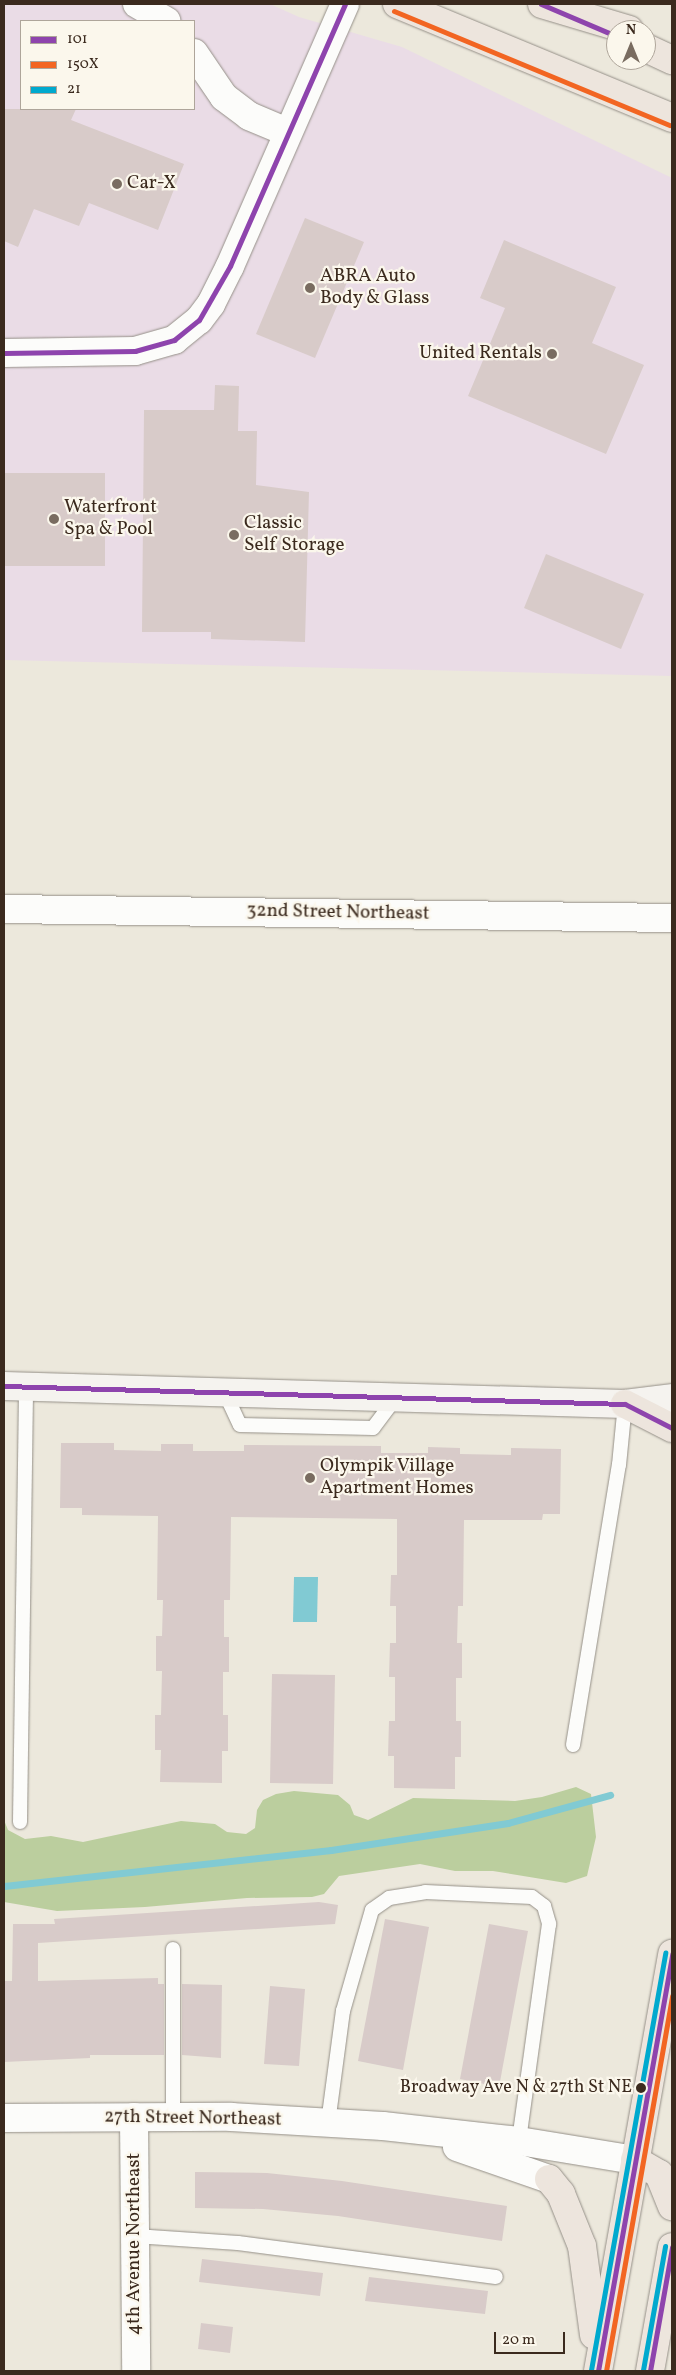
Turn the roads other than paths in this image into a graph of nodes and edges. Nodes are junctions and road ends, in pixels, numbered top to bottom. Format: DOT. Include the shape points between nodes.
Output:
graph roads {
  1 [pos="138,4"];
  2 [pos="345,4"];
  3 [pos="397,4"];
  4 [pos="541,4"];
  5 [pos="165,20"];
  6 [pos="606,23"];
  7 [pos="606,32"];
  8 [pos="656,38"];
  9 [pos="672,43"];
  10 [pos="656,53"];
  11 [pos="195,54"];
  12 [pos="532,60"];
  13 [pos="672,60"];
  14 [pos="672,118"];
  15 [pos="287,132"];
  16 [pos="672,133"];
  17 [pos="4,353"];
  18 [pos="4,909"];
  19 [pos="672,918"];
  20 [pos="15,1387"];
  21 [pos="672,1398"];
  22 [pos="625,1404"];
  23 [pos="672,1428"];
  24 [pos="573,1746"];
  25 [pos="20,1822"];
  26 [pos="173,1949"];
  27 [pos="672,1954"];
  28 [pos="134,2117"];
  29 [pos="173,2117"];
  30 [pos="4,2118"];
  31 [pos="328,2123"];
  32 [pos="383,2126"];
  33 [pos="519,2141"];
  34 [pos="635,2160"];
  35 [pos="549,2179"];
  36 [pos="672,2206"];
  37 [pos="135,2236"];
  38 [pos="672,2247"];
  39 [pos="496,2277"];
  40 [pos="136,2371"];
  41 [pos="597,2371"];
  42 [pos="650,2371"];
  1 -- 5 [label="street"];
  2 -- 15 [label="street"];
  3 -- 12 [label="main road"];
  4 -- 6 [label="main road"];
  4 -- 7 [label="main road"];
  8 -- 9 [label="main road"];
  10 -- 13 [label="main road"];
  11 -- 15 [label="street" via="224,97 249,116"];
  12 -- 14 [label="main road"];
  12 -- 16 [label="main road"];
  15 -- 17 [label="street" via="221,286 211,304 186,331 174,340 135,352"];
  18 -- 19 [label="street, 32nd Street Northeast"];
  20 -- 22 [label="street"];
  20 -- 25 [label="lane"];
  21 -- 22 [label="street"];
  22 -- 23 [label="main road"];
  22 -- 24 [label="lane" via="619,1465"];
  26 -- 29 [label="lane"];
  27 -- 34 [label="main road"];
  28 -- 29 [label="street, 27th Street Northeast"];
  28 -- 30 [label="street, 27th Street Northeast"];
  28 -- 37 [label="street, 4th Avenue Northeast"];
  29 -- 31 [label="street, 27th Street Northeast"];
  31 -- 32 [label="street, 27th Street Northeast"];
  31 -- 33 [label="lane" via="343,2011 372,1910 390,1898 425,1892 532,1897 544,1906 549,1924"];
  32 -- 33 [label="street, 27th Street Northeast"];
  32 -- 35 [label="street, 27th Street Northeast" via="506,2162"];
  33 -- 34 [label="street, 27th Street Northeast"];
  34 -- 36 [label="main road" via="659,2174"];
  34 -- 41 [label="main road"];
  35 -- 41 [label="main road" via="561,2194 582,2246 594,2325"];
  37 -- 39 [label="lane" via="238,2243"];
  37 -- 40 [label="street, 4th Avenue Northeast"];
  38 -- 42 [label="main road"];
}
